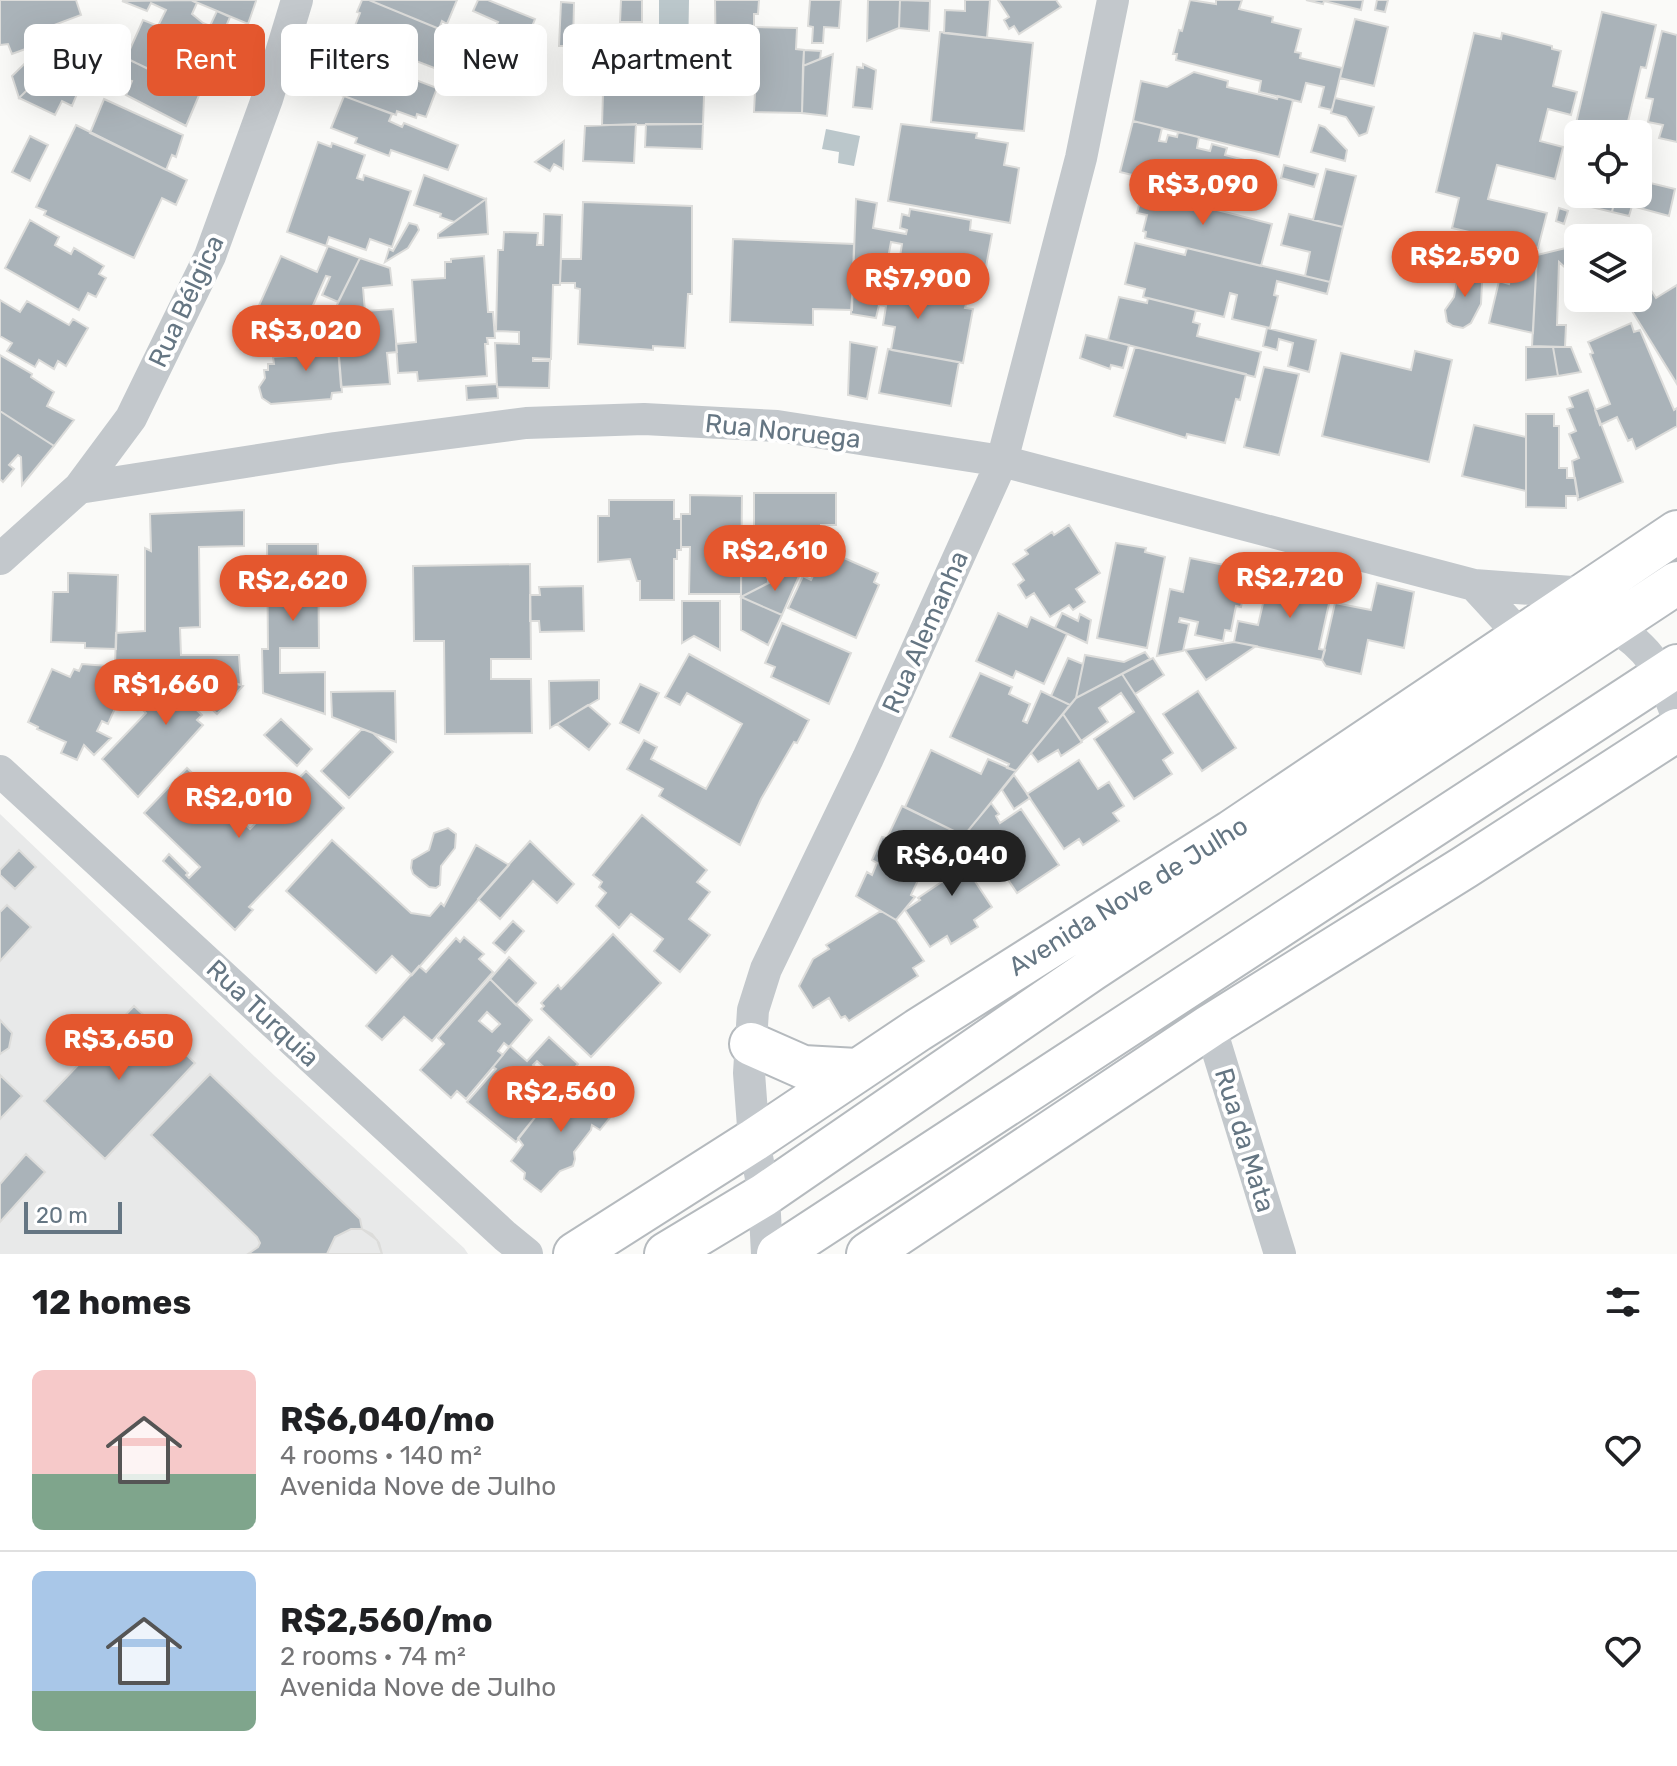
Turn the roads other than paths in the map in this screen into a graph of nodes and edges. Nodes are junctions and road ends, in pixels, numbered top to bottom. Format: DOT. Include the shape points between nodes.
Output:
graph roads {
  1 [pos="297,0"];
  2 [pos="1113,0"];
  3 [pos="1002,461"];
  4 [pos="79,488"];
  5 [pos="1677,532"];
  6 [pos="0,559"];
  7 [pos="1677,583"];
  8 [pos="1474,585"];
  9 [pos="1586,593"];
  10 [pos="1612,625"];
  11 [pos="1521,636"];
  12 [pos="1670,671"];
  13 [pos="1677,716"];
  14 [pos="1677,730"];
  15 [pos="0,771"];
  16 [pos="1210,1026"];
  17 [pos="751,1044"];
  18 [pos="857,1070"];
  19 [pos="754,1140"];
  20 [pos="764,1195"];
  21 [pos="527,1254"];
  22 [pos="575,1254"];
  23 [pos="666,1254"];
  24 [pos="767,1254"];
  25 [pos="778,1254"];
  26 [pos="868,1254"];
  27 [pos="1280,1254"];
  1 -- 4 [label="street, Rua Bélgica" via="210,256 131,418"];
  2 -- 3 [label="street, Rua Alemanha" via="1081,158"];
  3 -- 4 [label="street, Rua Noruega" via="777,426 644,419 512,425"];
  3 -- 8 [label="street, Rua Noruega"];
  3 -- 17 [label="street, Rua Alemanha" via="766,969 753,1010"];
  4 -- 6 [label="street, Rua Bélgica"];
  5 -- 9 [label="main road, Avenida Nove de Julho"];
  7 -- 10 [label="main road, Avenida Nove de Julho"];
  8 -- 9 [label="street, Rua Noruega"];
  8 -- 11 [label="street"];
  9 -- 11 [label="main road, Avenida Nove de Julho"];
  10 -- 12 [label="street"];
  10 -- 20 [label="main road, Avenida Nove de Julho" via="1091,970"];
  11 -- 18 [label="main road, Avenida Nove de Julho" via="1231,832"];
  12 -- 13 [label="street"];
  12 -- 25 [label="main road"];
  14 -- 16 [label="main road"];
  15 -- 21 [label="street, Rua Turquia"];
  16 -- 26 [label="main road"];
  16 -- 27 [label="street, Rua da Mata"];
  17 -- 18 [label="main road" via="803,1067"];
  17 -- 19 [label="street, Rua Alemanha"];
  18 -- 19 [label="main road, Avenida Nove de Julho"];
  19 -- 20 [label="street, Rua Alemanha"];
  19 -- 22 [label="main road, Avenida Nove de Julho"];
  20 -- 23 [label="main road, Avenida Nove de Julho"];
  20 -- 24 [label="street, Rua Alemanha"];
}
